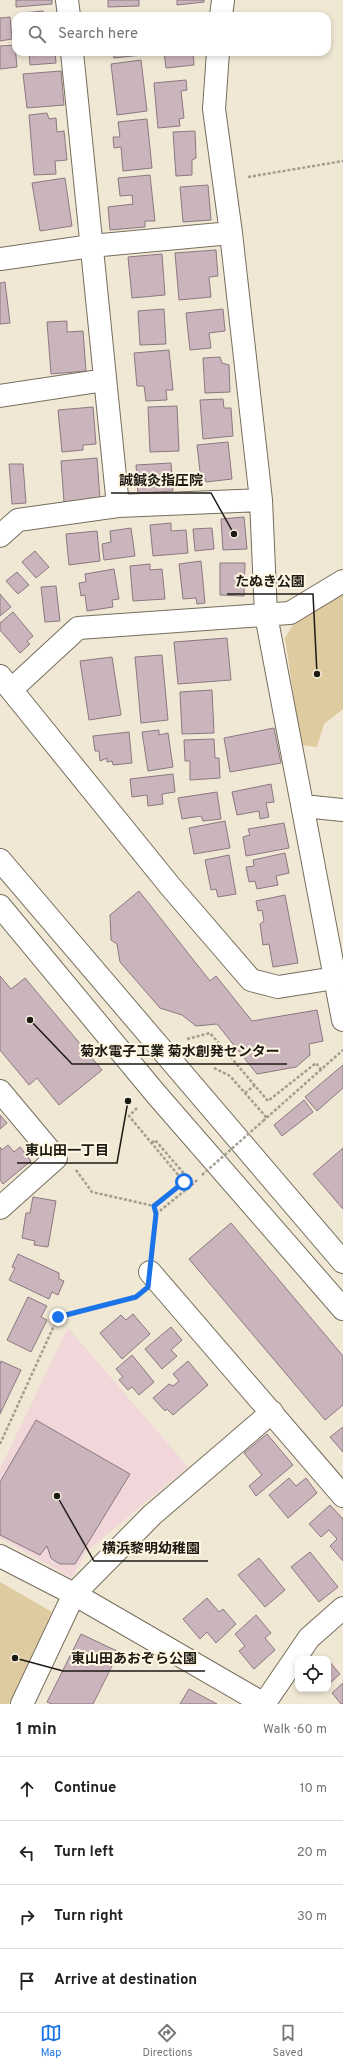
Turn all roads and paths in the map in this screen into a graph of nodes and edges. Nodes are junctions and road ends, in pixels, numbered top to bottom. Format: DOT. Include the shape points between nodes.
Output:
graph roads {
  1 [pos="67,0"];
  2 [pos="223,0"];
  3 [pos="68,12"];
  4 [pos="222,12"];
  5 [pos="72,56"];
  6 [pos="218,56"];
  7 [pos="343,161"];
  8 [pos="223,181"];
  9 [pos="231,233"];
  10 [pos="91,246"];
  11 [pos="0,259"];
  12 [pos="105,380"];
  13 [pos="0,396"];
  14 [pos="261,500"];
  15 [pos="118,506"];
  16 [pos="0,536"];
  17 [pos="343,580"];
  18 [pos="266,614"];
  19 [pos="6,683"];
  20 [pos="303,806"];
  21 [pos="343,810"];
  22 [pos="0,860"];
  23 [pos="0,906"];
  24 [pos="335,978"];
  25 [pos="343,1020"];
  26 [pos="187,1040"];
  27 [pos="343,1050"];
  28 [pos="214,1068"];
  29 [pos="322,1071"];
  30 [pos="255,1085"];
  31 [pos="0,1091"];
  32 [pos="245,1094"];
  33 [pos="138,1107"];
  34 [pos="267,1118"];
  35 [pos="152,1143"];
  36 [pos="56,1158"];
  37 [pos="193,1184"];
  38 [pos="154,1206"];
  39 [pos="0,1208"];
  40 [pos="156,1214"];
  41 [pos="343,1262"];
  42 [pos="150,1272"];
  43 [pos="343,1309"];
  44 [pos="272,1412"];
  45 [pos="0,1444"];
  46 [pos="343,1496"];
  47 [pos="0,1556"];
  48 [pos="74,1594"];
  49 [pos="343,1608"];
  50 [pos="22,1704"];
  51 [pos="264,1704"];
  1 -- 3 [label="street"];
  2 -- 4 [label="street"];
  5 -- 10 [label="street"];
  6 -- 8 [label="street" via="214,109"];
  7 -- 8 [label="path"];
  8 -- 9 [label="street"];
  9 -- 10 [label="street"];
  9 -- 14 [label="street"];
  10 -- 11 [label="street"];
  10 -- 12 [label="street"];
  12 -- 13 [label="street"];
  12 -- 15 [label="street"];
  14 -- 15 [label="street"];
  14 -- 18 [label="street"];
  15 -- 16 [label="street" via="18,520"];
  17 -- 18 [label="street" via="290,613"];
  18 -- 19 [label="street" via="78,628"];
  18 -- 20 [label="street"];
  19 -- 24 [label="street" via="170,886 251,980 278,987"];
  20 -- 21 [label="street"];
  20 -- 24 [label="street"];
  22 -- 41 [label="street"];
  23 -- 43 [label="street" via="156,1094"];
  24 -- 25 [label="street"];
  26 -- 30 [label="path" via="210,1033"];
  27 -- 29 [label="path"];
  28 -- 32 [label="path" via="230,1076"];
  29 -- 30 [label="path" via="316,1063 268,1101"];
  29 -- 34 [label="path"];
  30 -- 32 [label="path"];
  31 -- 36 [label="street"];
  32 -- 34 [label="path"];
  33 -- 35 [label="path" via="129,1116"];
  34 -- 37 [label="path, bridge"];
  35 -- 37 [label="path" via="155,1140"];
  35 -- 38 [label="path" via="184,1182"];
  36 -- 38 [label="path" via="69,1162 92,1192"];
  36 -- 39 [label="street"];
  37 -- 40 [label="path"];
  38 -- 40 [label="path"];
  40 -- 42 [label="path"];
  42 -- 44 [label="street"];
  42 -- 45 [label="path" via="148,1287 136,1297 58,1317"];
  44 -- 46 [label="street"];
  44 -- 48 [label="street" via="152,1515"];
  47 -- 48 [label="street"];
  48 -- 50 [label="street"];
  48 -- 51 [label="street"];
  49 -- 51 [label="street" via="308,1638"];
}
